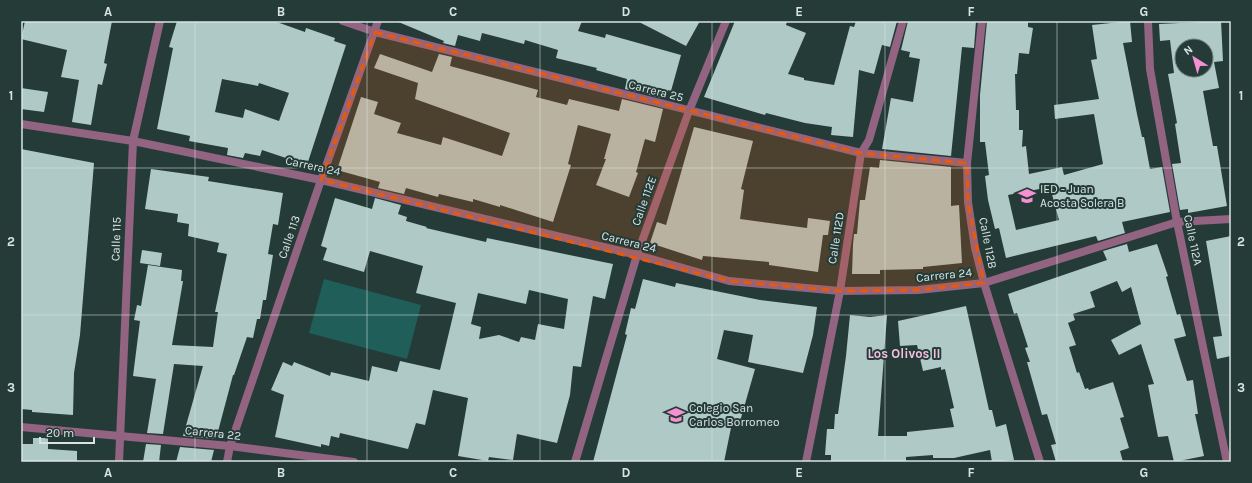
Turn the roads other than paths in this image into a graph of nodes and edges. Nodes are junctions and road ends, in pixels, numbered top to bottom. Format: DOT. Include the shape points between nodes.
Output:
graph roads {
  1 [pos="160,21"];
  2 [pos="343,21"];
  3 [pos="378,21"];
  4 [pos="726,21"];
  5 [pos="903,21"];
  6 [pos="982,21"];
  7 [pos="1148,21"];
  8 [pos="375,32"];
  9 [pos="688,112"];
  10 [pos="21,124"];
  11 [pos="133,141"];
  12 [pos="861,153"];
  13 [pos="967,163"];
  14 [pos="321,180"];
  15 [pos="1231,219"];
  16 [pos="1177,222"];
  17 [pos="637,255"];
  18 [pos="984,283"];
  19 [pos="840,291"];
  20 [pos="21,427"];
  21 [pos="120,435"];
  22 [pos="230,446"];
  23 [pos="118,462"];
  24 [pos="227,462"];
  25 [pos="354,462"];
  26 [pos="575,462"];
  27 [pos="806,462"];
  28 [pos="1040,462"];
  29 [pos="1227,462"];
  1 -- 11 [label="street, Calle 115"];
  2 -- 8 [label="street, Carrera 25"];
  3 -- 8 [label="street, Calle 113"];
  4 -- 9 [label="street, Calle 112E"];
  5 -- 12 [label="street, Calle 112D" via="869,140"];
  6 -- 13 [label="street, Calle 112B"];
  7 -- 16 [label="street, Calle 112A" via="1150,69"];
  8 -- 9 [label="street, Carrera 25"];
  8 -- 14 [label="street, Calle 113"];
  9 -- 12 [label="street, Carrera 25"];
  9 -- 17 [label="street, Calle 112E"];
  10 -- 11 [label="street, Carrera 24"];
  11 -- 14 [label="street, Carrera 24"];
  11 -- 21 [label="street, Calle 115"];
  12 -- 13 [label="street, Carrera 25"];
  12 -- 19 [label="street, Calle 112D"];
  13 -- 18 [label="street, Calle 112B" via="968,202 975,248"];
  14 -- 17 [label="street, Carrera 24"];
  14 -- 22 [label="street, Calle 113"];
  15 -- 16 [label="street, Carrera 24"];
  16 -- 18 [label="street, Carrera 24"];
  16 -- 29 [label="street, Calle 112A"];
  17 -- 19 [label="street, Carrera 24" via="729,281"];
  17 -- 26 [label="street, Calle 112E"];
  18 -- 19 [label="street, Carrera 24" via="918,290"];
  18 -- 28 [label="street, Calle 112B"];
  19 -- 27 [label="street, Calle 112D"];
  20 -- 21 [label="street, Carrera 22"];
  21 -- 22 [label="street, Carrera 22"];
  21 -- 23 [label="street, Calle 115"];
  22 -- 24 [label="street, Calle 113"];
  22 -- 25 [label="street, Carrera 22"];
}
